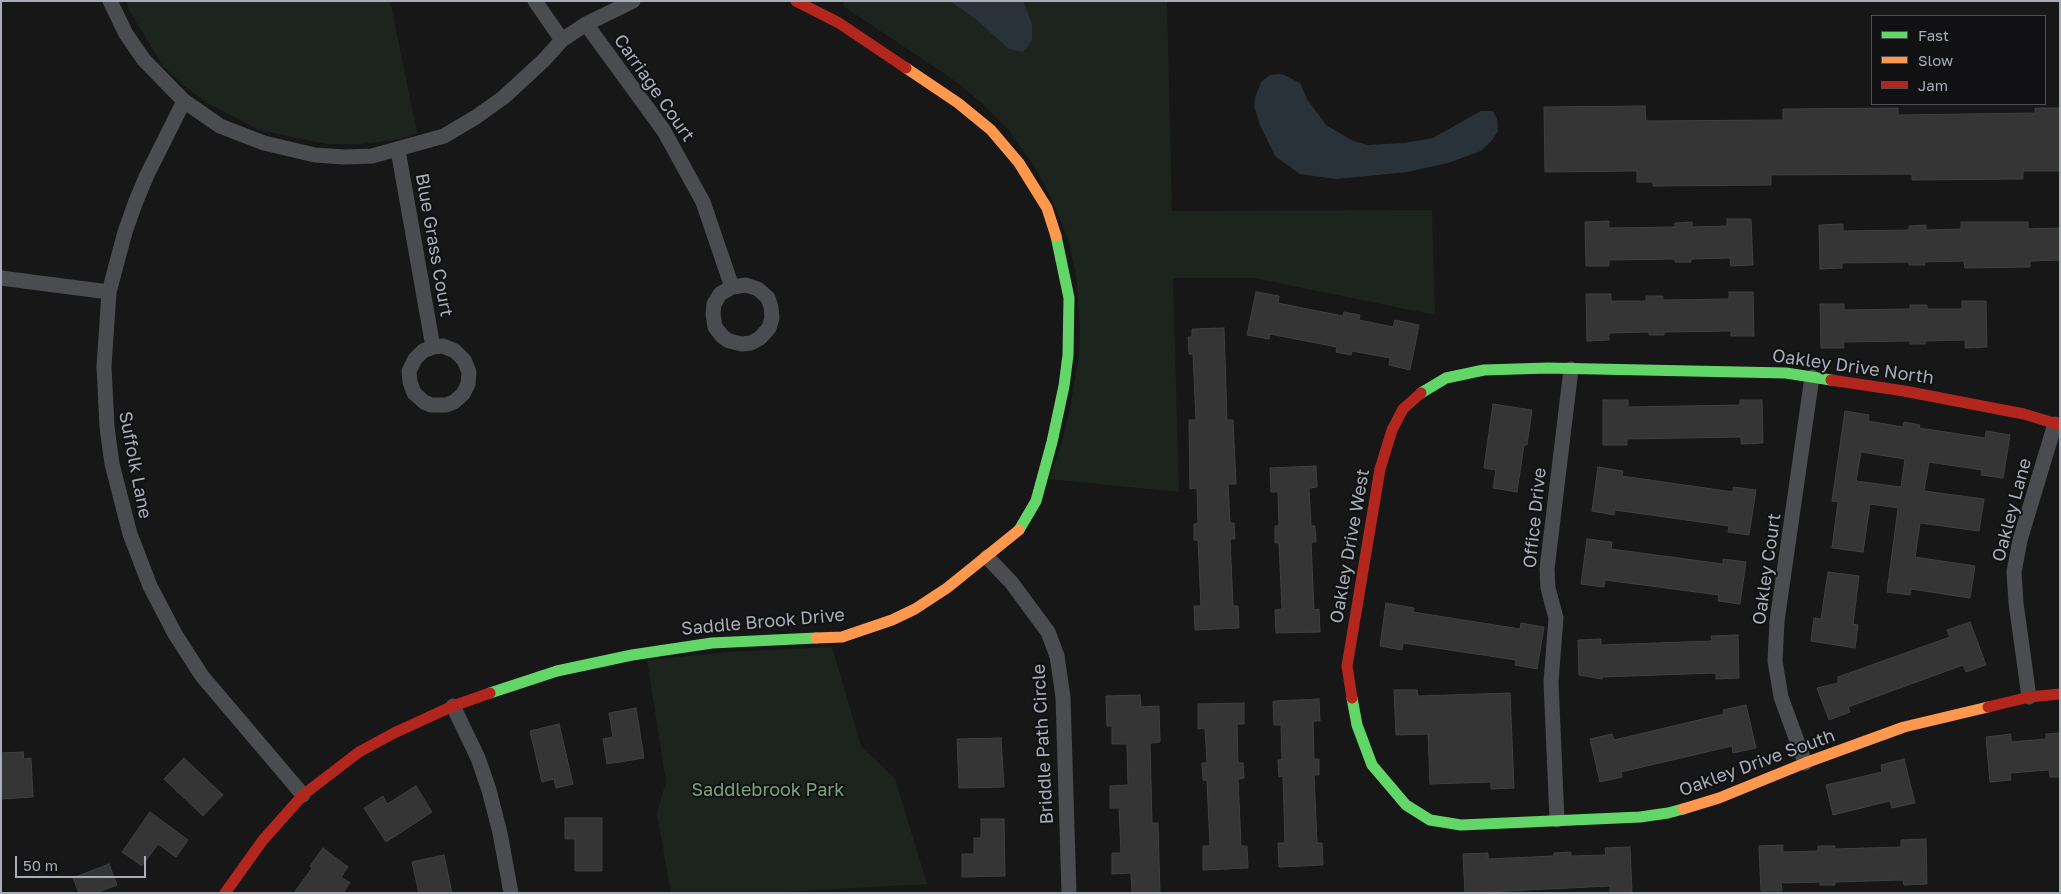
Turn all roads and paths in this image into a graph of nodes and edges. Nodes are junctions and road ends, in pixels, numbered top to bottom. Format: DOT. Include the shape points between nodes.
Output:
graph roads {
  1 [pos="110,1"];
  2 [pos="535,1"];
  3 [pos="633,1"];
  4 [pos="796,1"];
  5 [pos="609,6"];
  6 [pos="586,24"];
  7 [pos="562,40"];
  8 [pos="184,101"];
  9 [pos="398,150"];
  10 [pos="1,278"];
  11 [pos="732,287"];
  12 [pos="109,292"];
  13 [pos="433,346"];
  14 [pos="1548,368"];
  15 [pos="1571,369"];
  16 [pos="1812,377"];
  17 [pos="2058,424"];
  18 [pos="987,558"];
  19 [pos="2060,694"];
  20 [pos="2029,697"];
  21 [pos="453,706"];
  22 [pos="1805,762"];
  23 [pos="303,795"];
  24 [pos="1430,820"];
  25 [pos="1557,820"];
  26 [pos="225,893"];
  27 [pos="511,893"];
  28 [pos="1069,893"];
  1 -- 8 [label="street" via="137,51"];
  2 -- 7 [label="street"];
  3 -- 5 [label="street"];
  4 -- 18 [label="street, Saddle Brook Drive" via="847,28 958,102 991,130 1018,163 1047,208 1069,298 1070,326 1064,386 1036,501 1018,530"];
  5 -- 6 [label="street"];
  6 -- 7 [label="street"];
  6 -- 11 [label="street, Carriage Court" via="668,138 703,202"];
  7 -- 9 [label="street" via="504,97 476,118 444,136"];
  8 -- 9 [label="street" via="220,126 293,150 344,157 372,156"];
  8 -- 12 [label="street, Suffolk Lane" via="136,201"];
  9 -- 13 [label="street, Blue Grass Court"];
  10 -- 12 [label="street"];
  12 -- 23 [label="street, Suffolk Lane" via="104,366 106,420 112,464 130,534 161,609 202,676"];
  13 -- 13 [label="street" via="414,358 409,371 410,382 414,393 424,402 446,405 463,394 469,372 456,351"];
  14 -- 15 [label="street, Oakley Drive North"];
  14 -- 24 [label="street, Oakley Drive West" via="1484,370 1438,382 1403,409 1383,455 1347,666 1357,725 1372,765 1406,805"];
  15 -- 16 [label="street, Oakley Drive North" via="1758,371"];
  15 -- 25 [label="street, Office Drive" via="1547,570 1556,618 1551,682"];
  16 -- 17 [label="street, Oakley Drive North" via="1904,391 2024,414"];
  16 -- 22 [label="street, Oakley Court" via="1775,661 1780,697"];
  17 -- 20 [label="street, Oakley Lane" via="2020,540 2014,572"];
  18 -- 21 [label="street, Saddle Brook Drive" via="915,609 842,637 712,644 632,655 557,671"];
  18 -- 28 [label="street, Briddle Path Circle" via="1011,582 1048,632 1058,656 1063,697"];
  19 -- 20 [label="street, Oakley Drive South"];
  20 -- 22 [label="street, Oakley Drive South" via="1933,719"];
  21 -- 23 [label="street, Saddle Brook Drive" via="359,752"];
  21 -- 27 [label="street" via="489,790"];
  22 -- 25 [label="street, Oakley Drive South" via="1719,798 1668,813"];
  23 -- 26 [label="street, Saddle Brook Drive" via="263,840"];
  24 -- 25 [label="street, Oakley Drive South" via="1461,825"];
}
